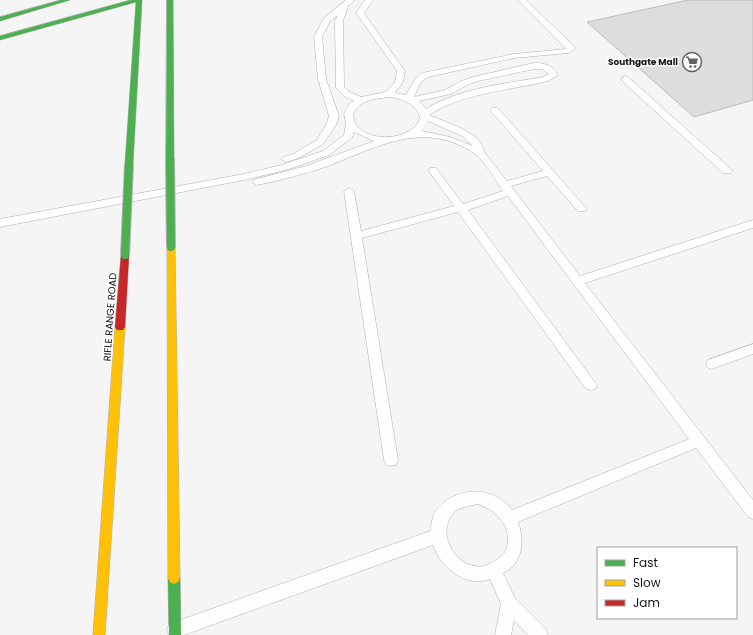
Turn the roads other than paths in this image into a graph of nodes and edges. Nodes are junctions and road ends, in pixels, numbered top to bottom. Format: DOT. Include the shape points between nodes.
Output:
graph roads {
  1 [pos="67,0"];
  2 [pos="138,0"];
  3 [pos="170,0"];
  4 [pos="369,0"];
  5 [pos="522,0"];
  6 [pos="349,2"];
  7 [pos="0,19"];
  8 [pos="0,38"];
  9 [pos="625,79"];
  10 [pos="389,94"];
  11 [pos="410,99"];
  12 [pos="360,100"];
  13 [pos="350,110"];
  14 [pos="495,110"];
  15 [pos="425,115"];
  16 [pos="334,116"];
  17 [pos="350,124"];
  18 [pos="412,134"];
  19 [pos="389,140"];
  20 [pos="480,153"];
  21 [pos="433,170"];
  22 [pos="727,171"];
  23 [pos="549,172"];
  24 [pos="208,183"];
  25 [pos="507,188"];
  26 [pos="348,191"];
  27 [pos="461,208"];
  28 [pos="582,209"];
  29 [pos="0,223"];
  30 [pos="753,224"];
  31 [pos="356,236"];
  32 [pos="578,281"];
  33 [pos="753,350"];
  34 [pos="712,364"];
  35 [pos="591,385"];
  36 [pos="699,440"];
  37 [pos="391,460"];
  38 [pos="753,512"];
  39 [pos="510,518"];
  40 [pos="437,536"];
  41 [pos="494,571"];
  42 [pos="509,604"];
  43 [pos="175,632"];
  44 [pos="98,635"];
  45 [pos="503,635"];
  46 [pos="540,635"];
  1 -- 7 [label="main road"];
  2 -- 8 [label="main road"];
  2 -- 44 [label="main road, RIFLE RANGE ROAD, bridge" via="125,255"];
  3 -- 43 [label="main road, bridge"];
  4 -- 10 [label="lane" via="360,14 401,71 399,82"];
  5 -- 11 [label="lane" via="572,48 568,51 514,56 425,75 418,79"];
  6 -- 12 [label="lane" via="339,20 340,88"];
  6 -- 16 [label="lane" via="327,20 318,37 322,79"];
  9 -- 22 [label="lane"];
  10 -- 11 [label="lane"];
  10 -- 12 [label="lane"];
  11 -- 15 [label="lane" via="420,106"];
  11 -- 15 [label="lane" via="448,92 476,79 534,66 544,66 552,70 554,75 453,99 433,106"];
  12 -- 13 [label="lane"];
  13 -- 16 [label="lane"];
  13 -- 17 [label="lane"];
  14 -- 23 [label="lane"];
  15 -- 18 [label="lane" via="420,128"];
  15 -- 20 [label="lane" via="472,138 479,146"];
  16 -- 24 [label="lane" via="332,125 320,142 296,156"];
  17 -- 19 [label="lane" via="364,136"];
  17 -- 24 [label="lane" via="349,136 326,153 283,168"];
  18 -- 19 [label="lane"];
  18 -- 20 [label="lane" via="433,135 467,145"];
  19 -- 24 [label="lane" via="287,176 245,184"];
  20 -- 25 [label="lane"];
  21 -- 27 [label="lane"];
  23 -- 25 [label="lane"];
  23 -- 28 [label="lane"];
  24 -- 29 [label="lane"];
  25 -- 27 [label="lane"];
  25 -- 32 [label="lane"];
  26 -- 31 [label="lane"];
  27 -- 31 [label="lane"];
  27 -- 35 [label="lane"];
  30 -- 32 [label="lane"];
  31 -- 37 [label="lane"];
  32 -- 36 [label="lane"];
  33 -- 34 [label="lane"];
  36 -- 38 [label="lane"];
  36 -- 39 [label="lane"];
  39 -- 40 [label="lane" via="501,507 489,500 464,498 452,503 443,512 438,523"];
  39 -- 41 [label="lane" via="515,542 512,554"];
  40 -- 41 [label="lane" via="440,548 457,567 468,572"];
  40 -- 43 [label="lane"];
  41 -- 42 [label="lane"];
  42 -- 45 [label="lane"];
  42 -- 46 [label="lane"];
}
